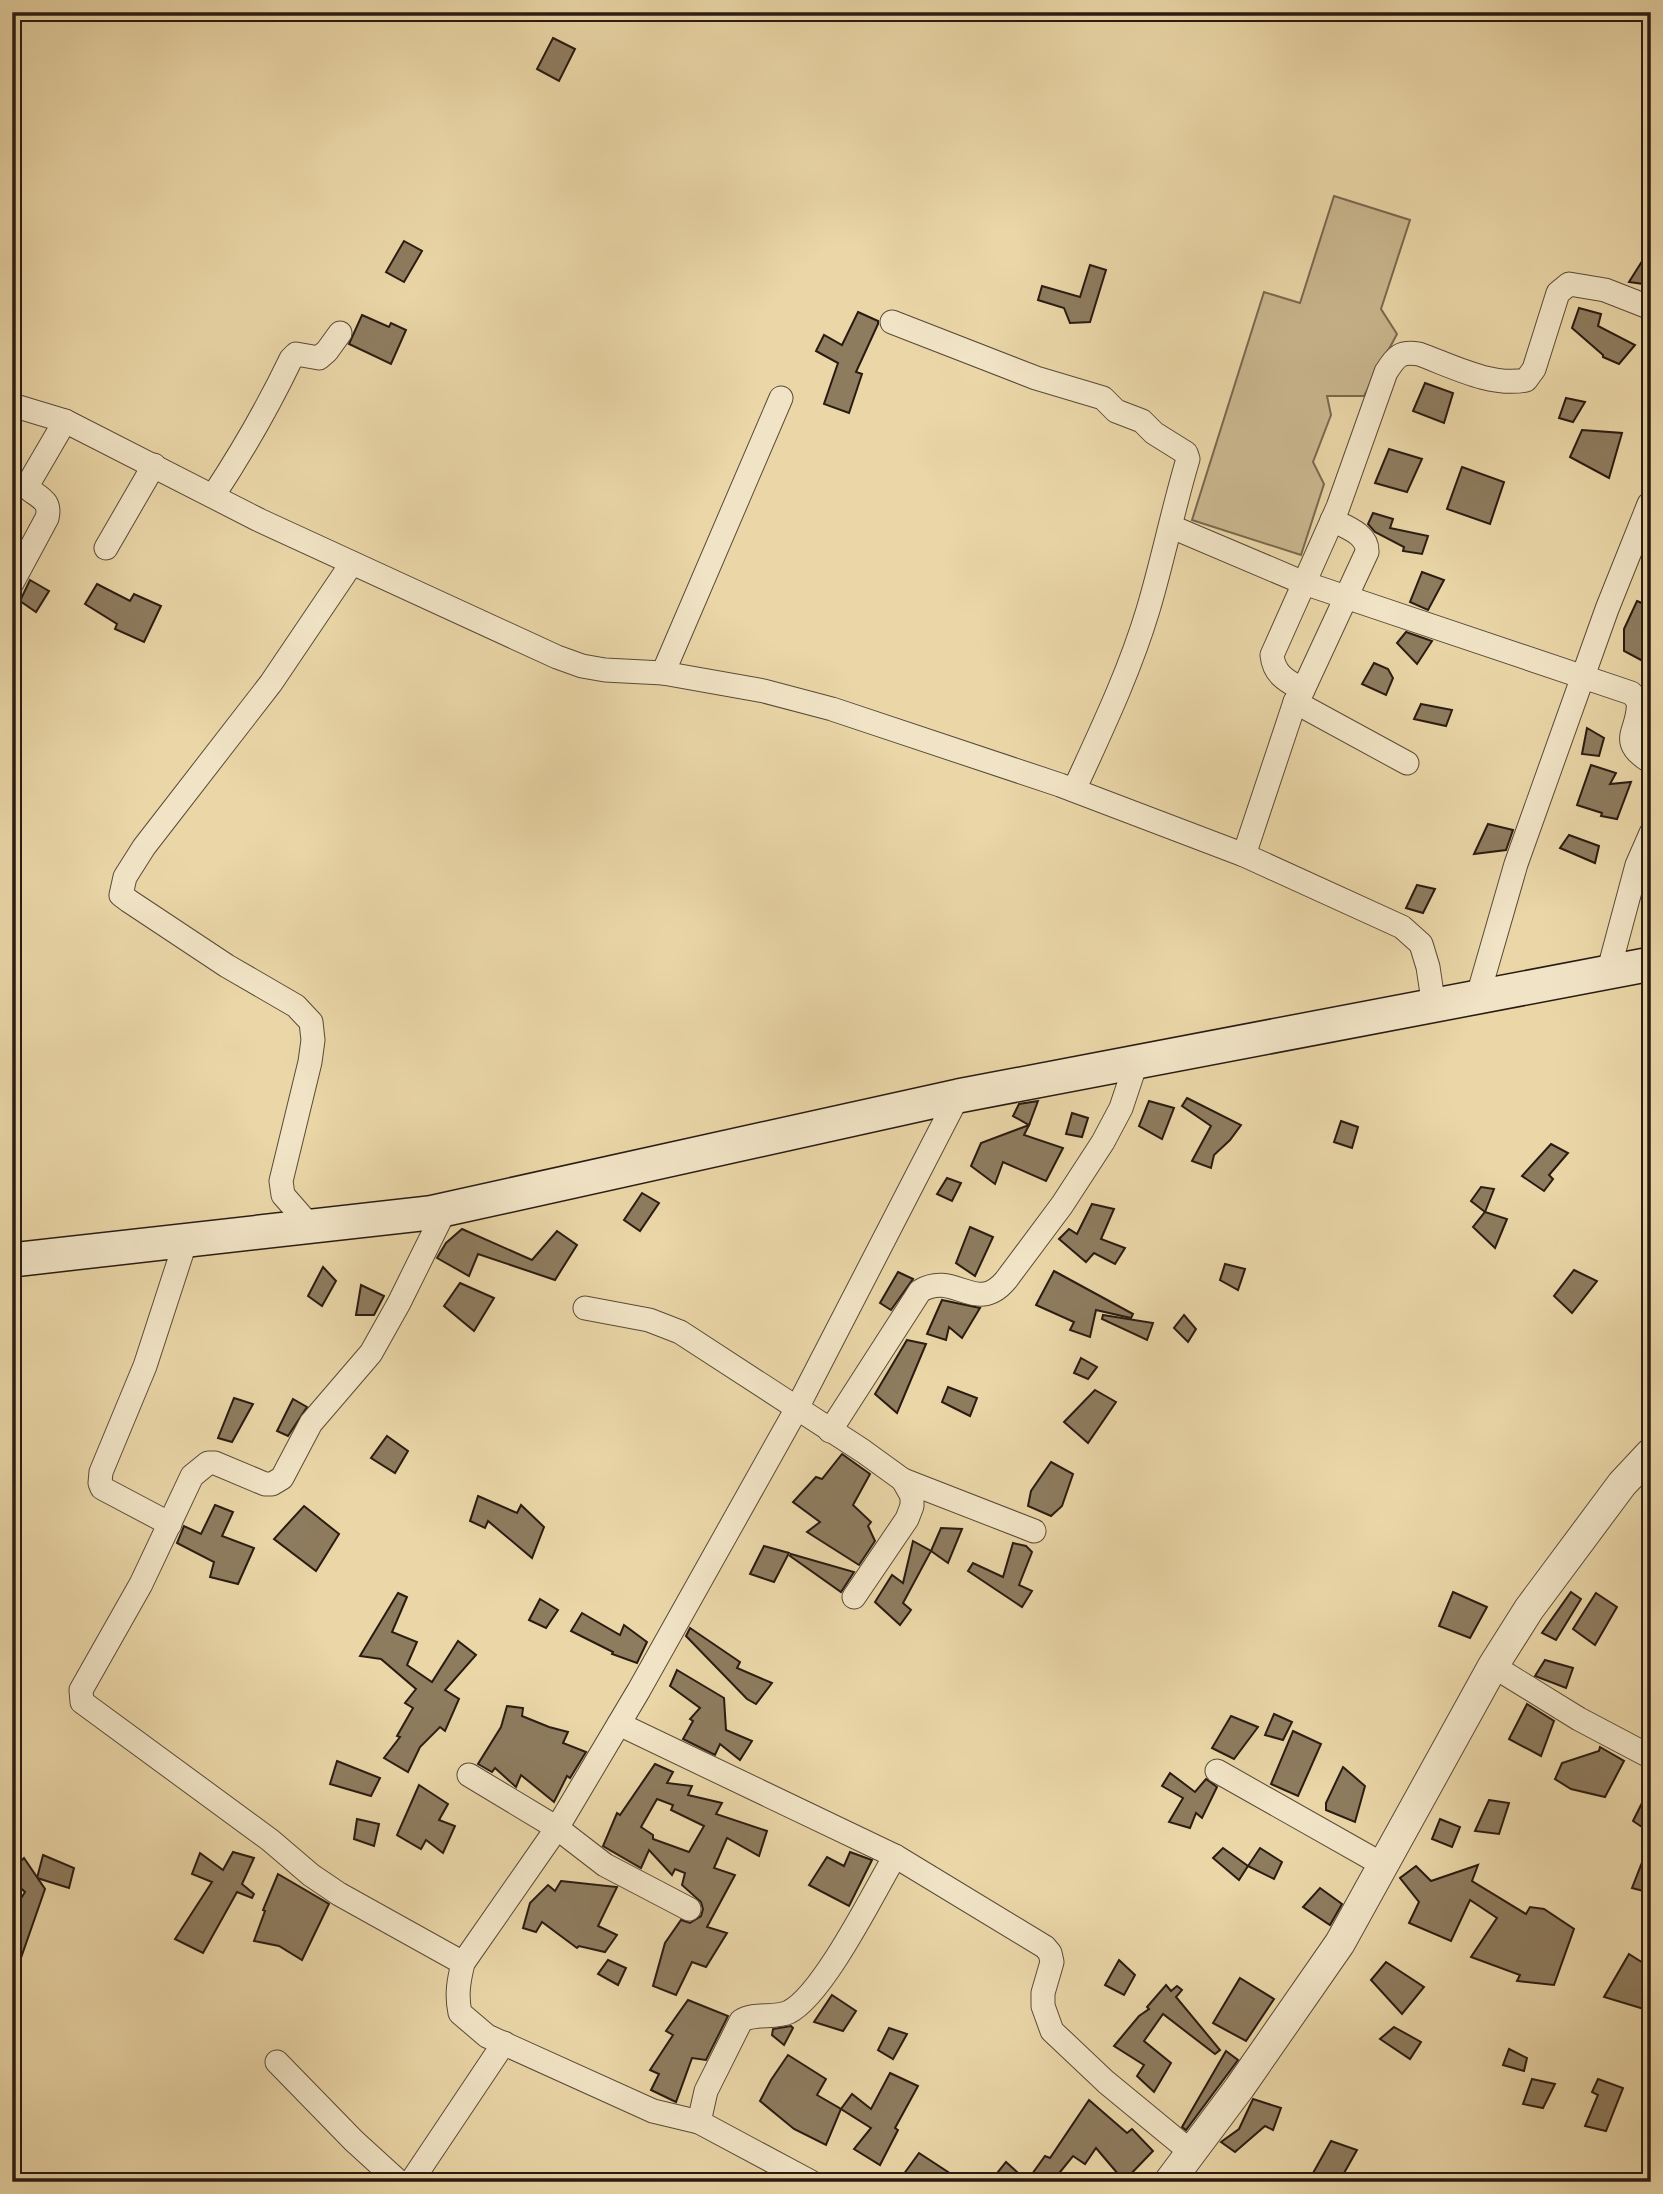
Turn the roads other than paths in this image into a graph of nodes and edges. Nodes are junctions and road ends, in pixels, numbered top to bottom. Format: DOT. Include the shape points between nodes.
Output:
graph roads {
  1 [pos="1651,308"];
  2 [pos="892,322"];
  3 [pos="340,333"];
  4 [pos="781,398"];
  5 [pos="12,405"];
  6 [pos="65,421"];
  7 [pos="154,465"];
  8 [pos="213,496"];
  9 [pos="1649,504"];
  10 [pos="1332,520"];
  11 [pos="1172,527"];
  12 [pos="106,548"];
  13 [pos="352,563"];
  14 [pos="12,583"];
  15 [pos="1304,583"];
  16 [pos="1346,597"];
  17 [pos="663,673"];
  18 [pos="1583,676"];
  19 [pos="1299,696"];
  20 [pos="1651,762"];
  21 [pos="1407,763"];
  22 [pos="1074,790"];
  23 [pos="1651,833"];
  24 [pos="1244,855"];
  25 [pos="1651,964"];
  26 [pos="1608,973"];
  27 [pos="1477,999"];
  28 [pos="1434,1007"];
  29 [pos="1136,1063"];
  30 [pos="958,1096"];
  31 [pos="445,1210"];
  32 [pos="311,1227"];
  33 [pos="186,1240"];
  34 [pos="12,1260"];
  35 [pos="585,1308"];
  36 [pos="796,1409"];
  37 [pos="830,1431"];
  38 [pos="1651,1454"];
  39 [pos="903,1480"];
  40 [pos="170,1524"];
  41 [pos="1034,1531"];
  42 [pos="854,1597"];
  43 [pos="1493,1666"];
  44 [pos="619,1724"];
  45 [pos="1651,1757"];
  46 [pos="1217,1771"];
  47 [pos="469,1775"];
  48 [pos="557,1828"];
  49 [pos="895,1856"];
  50 [pos="1385,1866"];
  51 [pos="688,1909"];
  52 [pos="463,1963"];
  53 [pos="504,2043"];
  54 [pos="277,2062"];
  55 [pos="699,2122"];
  56 [pos="1191,2152"];
  57 [pos="399,2182"];
  58 [pos="411,2182"];
  59 [pos="811,2182"];
  60 [pos="1169,2182"];
  1 -- 10 [label="street" via="1605,290 1569,284 1558,293 1534,369 1526,380 1493,380 1419,354 1407,352 1397,357 1386,372"];
  2 -- 11 [label="street" via="1036,378 1103,398 1116,411 1142,421 1186,453"];
  3 -- 8 [label="street" via="319,358 296,354 291,359"];
  4 -- 17 [label="street"];
  5 -- 6 [label="street"];
  6 -- 7 [label="street"];
  6 -- 14 [label="street" via="30,481 30,490 49,509"];
  7 -- 8 [label="street"];
  7 -- 12 [label="street"];
  8 -- 13 [label="street"];
  9 -- 18 [label="street"];
  10 -- 15 [label="street"];
  10 -- 16 [label="street" via="1359,535 1368,547"];
  11 -- 15 [label="street"];
  11 -- 22 [label="street" via="1122,684"];
  13 -- 17 [label="street" via="582,666"];
  13 -- 32 [label="street" via="271,683 144,847 121,895 296,1006 311,1022 310,1062 281,1181 283,1195"];
  15 -- 16 [label="street"];
  15 -- 19 [label="street" via="1272,655 1273,666"];
  16 -- 18 [label="street"];
  16 -- 19 [label="street"];
  17 -- 22 [label="street" via="832,709"];
  18 -- 20 [label="street" via="1638,700 1631,741 1637,754"];
  18 -- 27 [label="street" via="1516,864"];
  19 -- 21 [label="street"];
  19 -- 24 [label="street"];
  22 -- 24 [label="street"];
  23 -- 26 [label="street" via="1637,865"];
  24 -- 28 [label="street" via="1402,927 1421,944"];
  25 -- 26 [label="main road"];
  26 -- 27 [label="main road"];
  27 -- 28 [label="main road"];
  28 -- 29 [label="main road"];
  29 -- 30 [label="main road"];
  29 -- 37 [label="street" via="1121,1108 1103,1142 997,1291 981,1296 937,1284 920,1291"];
  30 -- 31 [label="main road"];
  30 -- 36 [label="street"];
  31 -- 32 [label="main road"];
  31 -- 40 [label="street" via="371,1353 311,1423 282,1478 265,1484 208,1462 192,1476"];
  32 -- 33 [label="main road"];
  33 -- 34 [label="main road"];
  33 -- 40 [label="street" via="100,1483"];
  35 -- 36 [label="street" via="649,1320 680,1332"];
  36 -- 37 [label="street"];
  36 -- 44 [label="street"];
  37 -- 39 [label="street"];
  38 -- 43 [label="street" via="1622,1484 1529,1609"];
  39 -- 41 [label="street"];
  39 -- 42 [label="street" via="912,1496 907,1519"];
  40 -- 52 [label="street" via="81,1690 82,1702 311,1875"];
  43 -- 45 [label="street"];
  43 -- 50 [label="street"];
  44 -- 48 [label="street"];
  44 -- 49 [label="street"];
  46 -- 50 [label="street"];
  47 -- 48 [label="street"];
  48 -- 51 [label="street" via="605,1866"];
  48 -- 52 [label="street"];
  49 -- 55 [label="street" via="827,1974 799,2005 789,2012 741,2021 706,2091"];
  49 -- 56 [label="street" via="1045,1947 1052,1962 1043,2006 1052,2031"];
  50 -- 56 [label="street" via="1340,1943"];
  52 -- 53 [label="street" via="457,1997 460,2013"];
  53 -- 55 [label="street" via="653,2112"];
  53 -- 58 [label="street"];
  54 -- 57 [label="street"];
  55 -- 59 [label="street"];
  56 -- 60 [label="street"];
}
